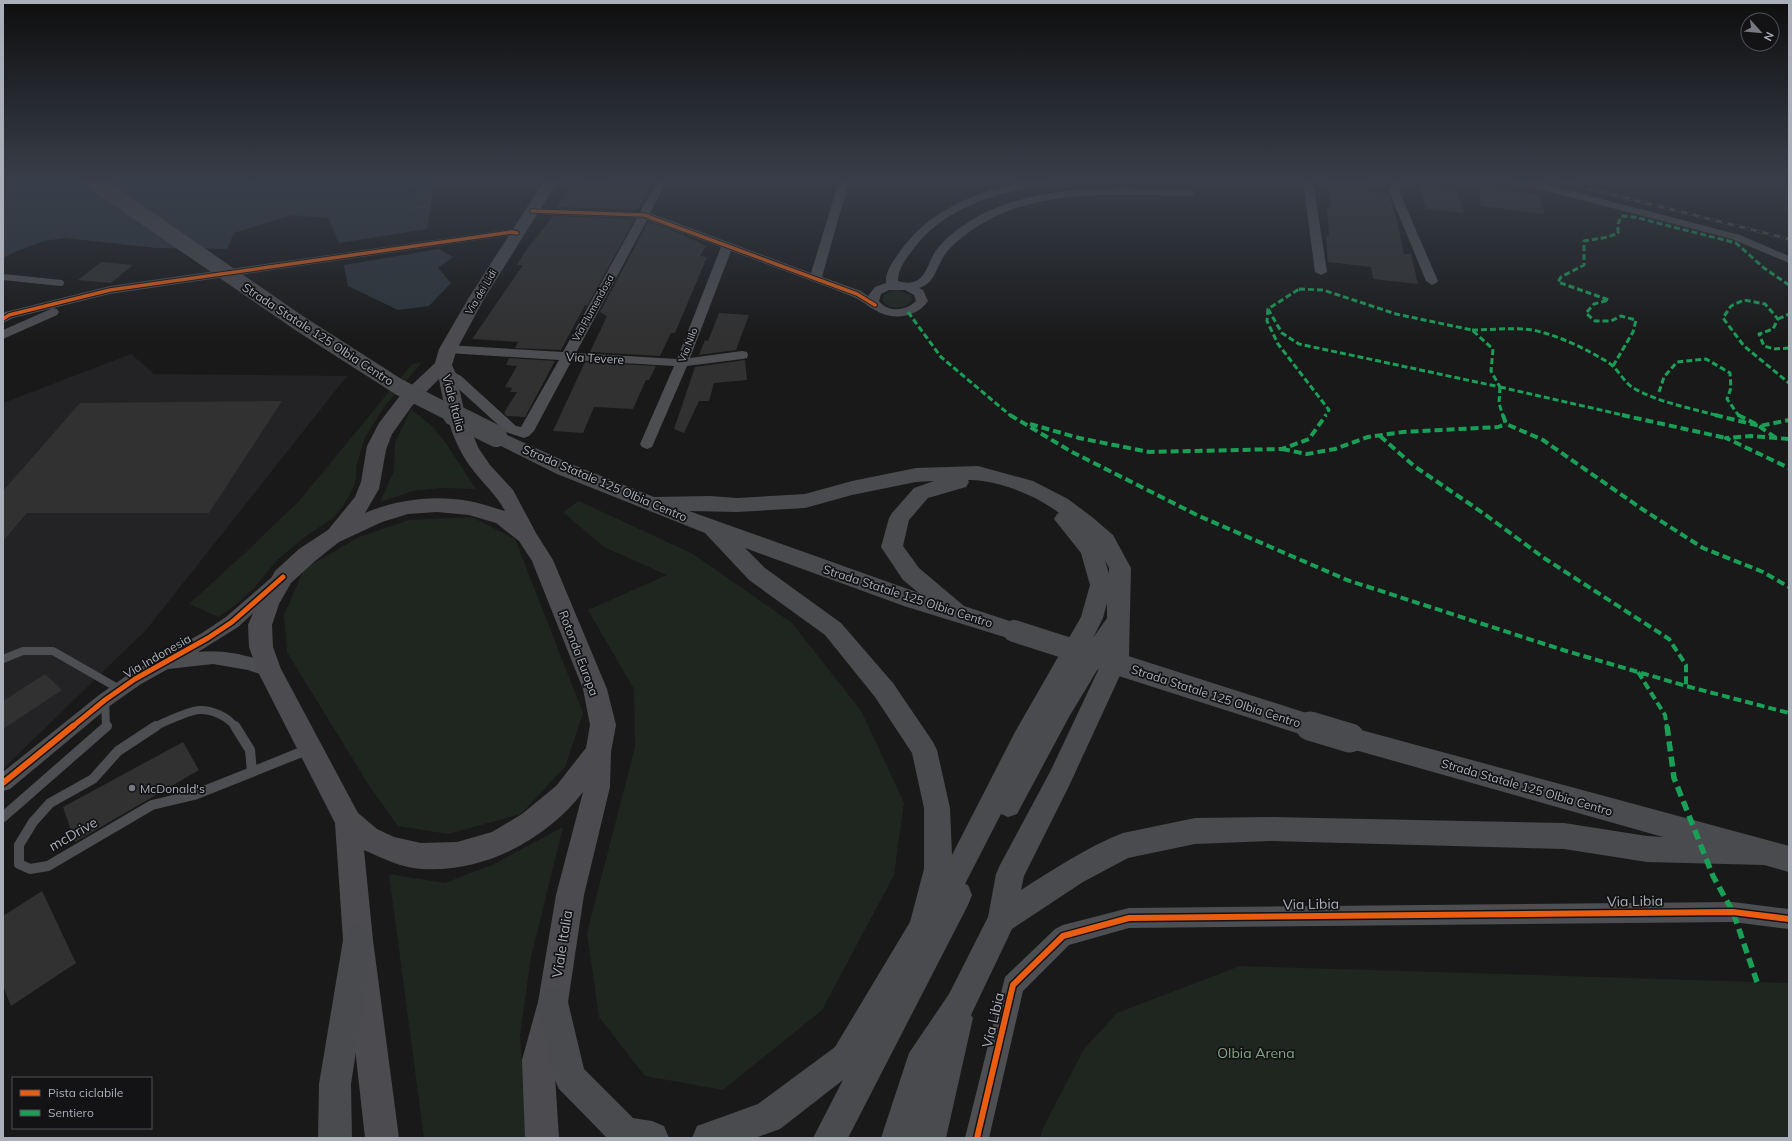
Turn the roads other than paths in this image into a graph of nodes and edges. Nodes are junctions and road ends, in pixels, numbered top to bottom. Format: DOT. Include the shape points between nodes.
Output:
graph roads {
  1 [pos="170,234"];
  2 [pos="496,234"];
  3 [pos="516,234"];
  4 [pos="633,234"];
  5 [pos="696,234"];
  6 [pos="828,234"];
  7 [pos="921,234"];
  8 [pos="959,234"];
  9 [pos="1316,234"];
  10 [pos="1412,234"];
  11 [pos="1725,234"];
  12 [pos="727,246"];
  13 [pos="1789,260"];
  14 [pos="1321,272"];
  15 [pos="3,277"];
  16 [pos="815,279"];
  17 [pos="1432,281"];
  18 [pos="61,283"];
  19 [pos="903,286"];
  20 [pos="841,288"];
  21 [pos="881,289"];
  22 [pos="89,295"];
  23 [pos="875,305"];
  24 [pos="3,319"];
  25 [pos="3,335"];
  26 [pos="742,355"];
  27 [pos="566,356"];
  28 [pos="446,363"];
  29 [pos="682,363"];
  30 [pos="647,444"];
  31 [pos="652,504"];
  32 [pos="712,528"];
  33 [pos="527,536"];
  34 [pos="331,537"];
  35 [pos="283,577"];
  36 [pos="956,612"];
  37 [pos="1119,619"];
  38 [pos="3,659"];
  39 [pos="166,663"];
  40 [pos="269,670"];
  41 [pos="121,690"];
  42 [pos="105,700"];
  43 [pos="310,748"];
  44 [pos="598,752"];
  45 [pos="252,772"];
  46 [pos="3,783"];
  47 [pos="3,818"];
  48 [pos="348,822"];
  49 [pos="1761,853"];
  50 [pos="1789,859"];
  51 [pos="1002,919"];
  52 [pos="1789,919"];
  53 [pos="923,928"];
  54 [pos="358,940"];
  55 [pos="553,1002"];
  56 [pos="960,1005"];
  57 [pos="335,1138"];
  58 [pos="382,1138"];
  59 [pos="542,1138"];
  60 [pos="652,1138"];
  61 [pos="709,1138"];
  62 [pos="830,1138"];
  63 [pos="898,1138"];
  64 [pos="928,1138"];
  65 [pos="977,1138"];
  1 -- 31 [label="main road, Strada Statale 125 Olbia Centro, bridge" via="299,323 399,387 564,468"];
  2 -- 22 [label="street"];
  3 -- 28 [label="main road, Via dei Lidi" via="476,299"];
  4 -- 27 [label="street, Via Flumendosa"];
  5 -- 12 [label="street"];
  6 -- 16 [label="street"];
  7 -- 19 [label="street" via="896,265 891,277 892,283"];
  8 -- 19 [label="street" via="941,253 928,278 919,285"];
  9 -- 14 [label="street"];
  10 -- 17 [label="street"];
  11 -- 13 [label="street"];
  12 -- 16 [label="street"];
  12 -- 29 [label="street, Via Nilo"];
  15 -- 18 [label="lane"];
  16 -- 20 [label="street"];
  19 -- 21 [label="street"];
  19 -- 23 [label="street" via="914,289 922,297 922,301 914,309 892,313"];
  20 -- 21 [label="street"];
  20 -- 23 [label="street"];
  21 -- 23 [label="street" via="873,296"];
  22 -- 24 [label="street" via="9,315"];
  22 -- 25 [label="street"];
  26 -- 29 [label="street, Via Tevere"];
  27 -- 28 [label="street, Via Tevere"];
  27 -- 28 [label="street, Via Flumendosa" via="524,434 511,429 456,379"];
  27 -- 29 [label="street, Via Tevere"];
  28 -- 33 [label="main road, Viale Italia" via="459,428 466,444 476,461 506,495"];
  28 -- 34 [label="main road, Viale Italia" via="408,397 388,425 377,445 371,483 352,516"];
  29 -- 30 [label="street, Via Nilo"];
  31 -- 32 [label="main road, Strada Statale 125 Olbia Centro"];
  31 -- 37 [label="main road" via="737,505 804,501 916,475 978,473 1026,486 1061,504 1105,540 1120,568"];
  32 -- 36 [label="main road, Strada Statale 125 Olbia Centro" via="912,600"];
  32 -- 53 [label="main road" via="756,574 833,629 884,690 924,750 937,808 938,868"];
  33 -- 34 [label="main road, Rotonda Europa" via="503,518 470,508 437,505 406,507 375,516"];
  33 -- 44 [label="main road, Rotonda Europa" via="542,560 595,689 603,725"];
  34 -- 35 [label="main road, Rotonda Europa" via="306,555"];
  35 -- 39 [label="street, Via Indonesia" via="232,622"];
  35 -- 40 [label="main road, Rotonda Europa" via="260,625 261,647"];
  36 -- 49 [label="main road, Strada Statale 125 Olbia Centro, bridge" via="1350,738"];
  36 -- 53 [label="main road" via="911,574 892,547 899,518 921,493 954,482 986,485 1020,494 1067,520 1091,550 1101,585 1092,618 1024,740 962,864"];
  37 -- 51 [label="main road" via="1117,656 1060,778 1010,874"];
  37 -- 62 [label="main road" via="1097,649 1061,709 947,915"];
  38 -- 41 [label="lane" via="23,651 53,651"];
  39 -- 40 [label="street, Via Indonesia" via="213,657 249,663"];
  39 -- 41 [label="street, Via Indonesia"];
  40 -- 43 [label="main road, Rotonda Europa"];
  41 -- 42 [label="street, Via Indonesia"];
  42 -- 46 [label="street, Via Indonesia"];
  42 -- 47 [label="lane" via="107,726"];
  43 -- 45 [label="lane"];
  43 -- 48 [label="main road, Rotonda Europa"];
  44 -- 48 [label="main road, Rotonda Europa" via="565,794 532,823 499,843 458,855 422,856 391,849 367,838"];
  44 -- 55 [label="main road, Viale Italia" via="597,787 570,895"];
  45 -- 45 [label="lane, mcDrive" via="194,796 152,805 48,866 30,869 19,864 20,845 33,822 50,802 93,779 118,752 159,724 199,710 222,715 232,722 250,750"];
  48 -- 54 [label="main road"];
  49 -- 50 [label="main road, Strada Statale 125 Olbia Centro"];
  49 -- 51 [label="main road" via="1647,849 1564,836 1271,829 1195,831 1123,846 1073,872"];
  51 -- 56 [label="main road"];
  52 -- 65 [label="street, Via Libia" via="1733,912 1129,918 1063,936 1013,985"];
  53 -- 61 [label="main road" via="846,1058 768,1117"];
  54 -- 57 [label="main road" via="335,1084"];
  54 -- 58 [label="main road"];
  55 -- 59 [label="main road, Viale Italia" via="538,1060"];
  55 -- 60 [label="main road" via="570,1078 625,1133"];
  56 -- 63 [label="main road" via="920,1064"];
  56 -- 64 [label="main road"];
}
